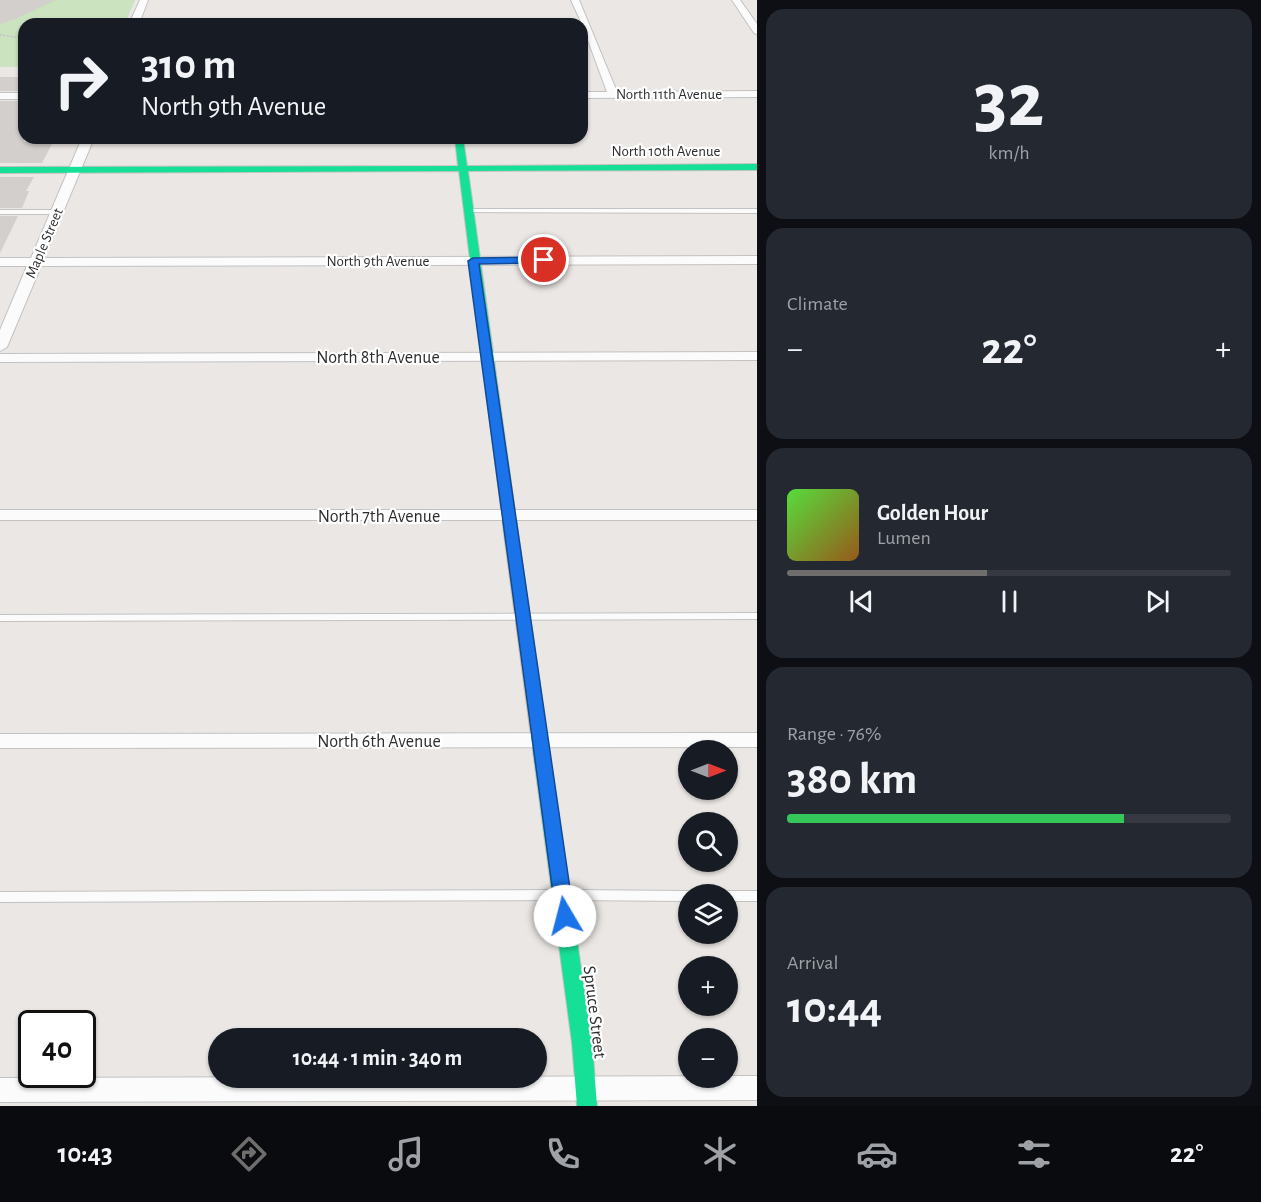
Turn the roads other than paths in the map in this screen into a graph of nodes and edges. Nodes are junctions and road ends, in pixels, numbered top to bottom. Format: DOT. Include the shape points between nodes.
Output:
graph roads {
  1 [pos="144,0"];
  2 [pos="575,0"];
  3 [pos="736,0"];
  4 [pos="136,18"];
  5 [pos="580,18"];
  6 [pos="757,31"];
  7 [pos="588,40"];
  8 [pos="588,94"];
  9 [pos="613,94"];
  10 [pos="757,94"];
  11 [pos="0,96"];
  12 [pos="18,96"];
  13 [pos="85,144"];
  14 [pos="460,144"];
  15 [pos="757,167"];
  16 [pos="463,169"];
  17 [pos="0,170"];
  18 [pos="74,170"];
  19 [pos="468,211"];
  20 [pos="757,211"];
  21 [pos="0,212"];
  22 [pos="57,212"];
  23 [pos="757,260"];
  24 [pos="473,261"];
  25 [pos="0,262"];
  26 [pos="37,262"];
  27 [pos="0,347"];
  28 [pos="757,356"];
  29 [pos="486,357"];
  30 [pos="0,358"];
  31 [pos="0,515"];
  32 [pos="757,515"];
  33 [pos="508,516"];
  34 [pos="757,616"];
  35 [pos="523,617"];
  36 [pos="0,618"];
  37 [pos="757,740"];
  38 [pos="0,741"];
  39 [pos="541,741"];
  40 [pos="562,895"];
  41 [pos="678,896"];
  42 [pos="738,896"];
  43 [pos="757,896"];
  44 [pos="0,897"];
  45 [pos="757,1088"];
  46 [pos="0,1090"];
  47 [pos="586,1097"];
  1 -- 4 [label="street"];
  2 -- 5 [label="street"];
  3 -- 6 [label="street"];
  7 -- 9 [label="street"];
  8 -- 9 [label="street, North 11th Avenue"];
  9 -- 10 [label="street, North 11th Avenue"];
  11 -- 12 [label="street"];
  13 -- 18 [label="street, Maple Street"];
  14 -- 16 [label="street, Spruce Street"];
  15 -- 16 [label="street, North 10th Avenue"];
  16 -- 18 [label="street, North 10th Avenue"];
  16 -- 19 [label="street, Spruce Street"];
  17 -- 18 [label="street, North 10th Avenue"];
  18 -- 22 [label="street, Maple Street"];
  19 -- 20 [label="lane"];
  19 -- 24 [label="street, Spruce Street"];
  21 -- 22 [label="lane"];
  22 -- 26 [label="street, Maple Street"];
  23 -- 24 [label="street, North 9th Avenue"];
  24 -- 26 [label="street, North 9th Avenue"];
  24 -- 29 [label="street, Spruce Street"];
  25 -- 26 [label="street, North 9th Avenue"];
  26 -- 27 [label="street, Maple Street"];
  28 -- 29 [label="street, North 8th Avenue"];
  29 -- 30 [label="street, North 8th Avenue"];
  29 -- 33 [label="street, Spruce Street"];
  31 -- 33 [label="street, North 7th Avenue"];
  32 -- 33 [label="street, North 7th Avenue"];
  33 -- 35 [label="street, Spruce Street"];
  34 -- 35 [label="lane"];
  35 -- 36 [label="lane"];
  35 -- 39 [label="street, Spruce Street"];
  37 -- 39 [label="street, North 6th Avenue"];
  38 -- 39 [label="street, North 6th Avenue"];
  39 -- 40 [label="street, Spruce Street"];
  40 -- 41 [label="lane"];
  40 -- 44 [label="lane"];
  40 -- 47 [label="street, Spruce Street"];
  42 -- 43 [label="lane"];
  45 -- 47 [label="street"];
  46 -- 47 [label="street"];
}
